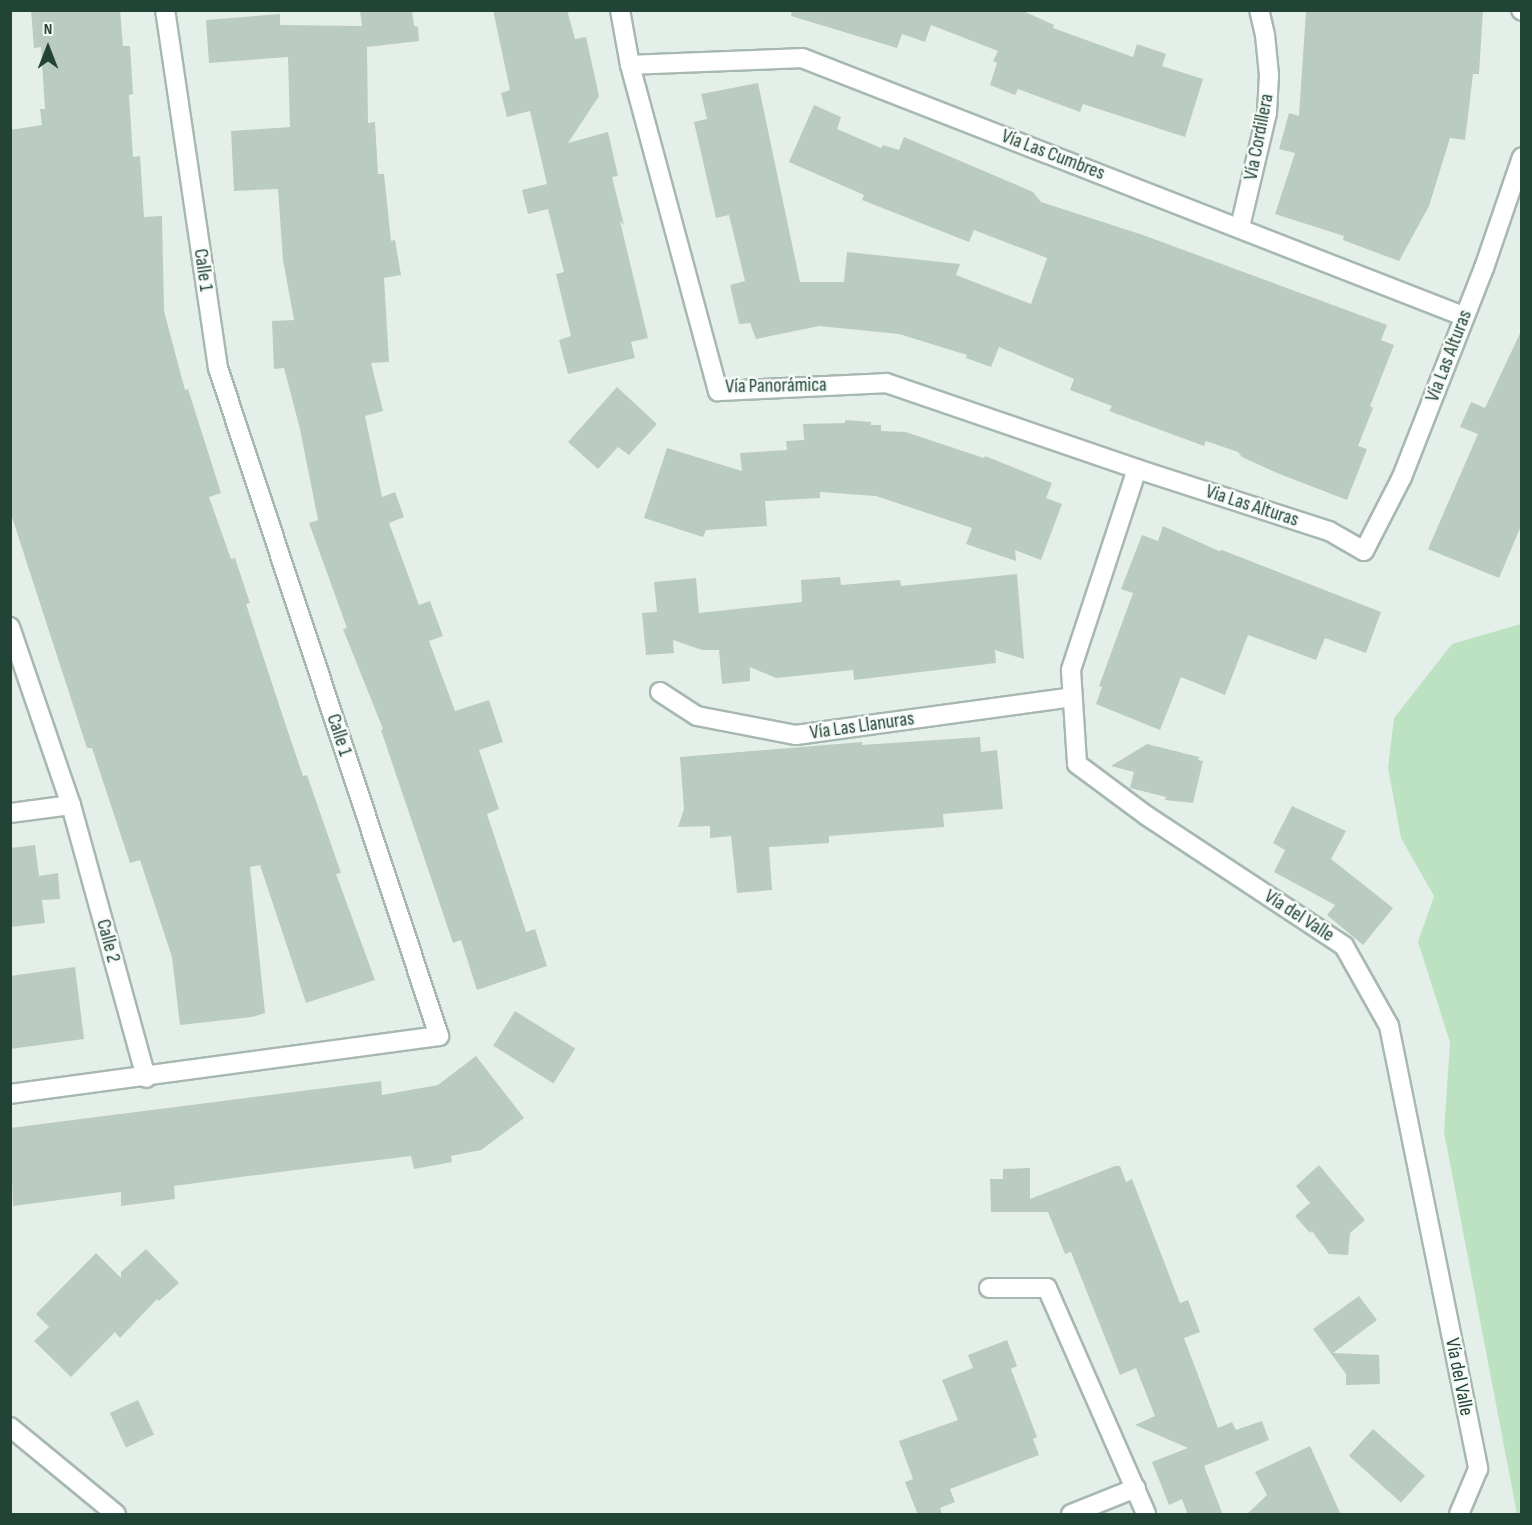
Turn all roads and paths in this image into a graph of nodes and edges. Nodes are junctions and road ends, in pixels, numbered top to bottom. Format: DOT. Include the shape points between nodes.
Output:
graph roads {
  1 [pos="165,10"];
  2 [pos="620,10"];
  3 [pos="1259,10"];
  4 [pos="630,65"];
  5 [pos="1521,157"];
  6 [pos="1240,227"];
  7 [pos="1463,316"];
  8 [pos="1137,469"];
  9 [pos="1364,551"];
  10 [pos="10,627"];
  11 [pos="660,692"];
  12 [pos="1072,697"];
  13 [pos="70,805"];
  14 [pos="10,813"];
  15 [pos="146,1078"];
  16 [pos="10,1094"];
  17 [pos="989,1288"];
  18 [pos="10,1427"];
  19 [pos="1136,1488"];
  20 [pos="116,1515"];
  21 [pos="1071,1515"];
  22 [pos="1146,1515"];
  23 [pos="1459,1515"];
  1 -- 15 [label="street, Calle 1" via="218,368 439,1036"];
  2 -- 4 [label="street, Vía Panorámica"];
  3 -- 6 [label="street, Vía Cordillera" via="1269,75 1267,113"];
  4 -- 6 [label="street, Vía Las Cumbres" via="802,58"];
  4 -- 8 [label="street, Vía Panorámica" via="718,391 886,383"];
  5 -- 7 [label="street, Vía Las Alturas" via="1484,268"];
  6 -- 7 [label="street, Vía Las Cumbres"];
  7 -- 9 [label="street, Vía Las Alturas" via="1402,477"];
  8 -- 9 [label="street, Via Las Alturas" via="1329,531"];
  8 -- 12 [label="street, Vía del Valle" via="1071,670"];
  10 -- 13 [label="street, Calle 2"];
  11 -- 12 [label="street, Vía Las Llanuras" via="697,716 796,735"];
  12 -- 23 [label="street, Vía del Valle" via="1077,764 1147,816 1344,946 1389,1026 1478,1469"];
  13 -- 14 [label="street"];
  13 -- 15 [label="street, Calle 2"];
  15 -- 16 [label="street, Calle 1"];
  17 -- 19 [label="street" via="1047,1288"];
  18 -- 20 [label="street"];
  19 -- 21 [label="street"];
  19 -- 22 [label="street"];
}
